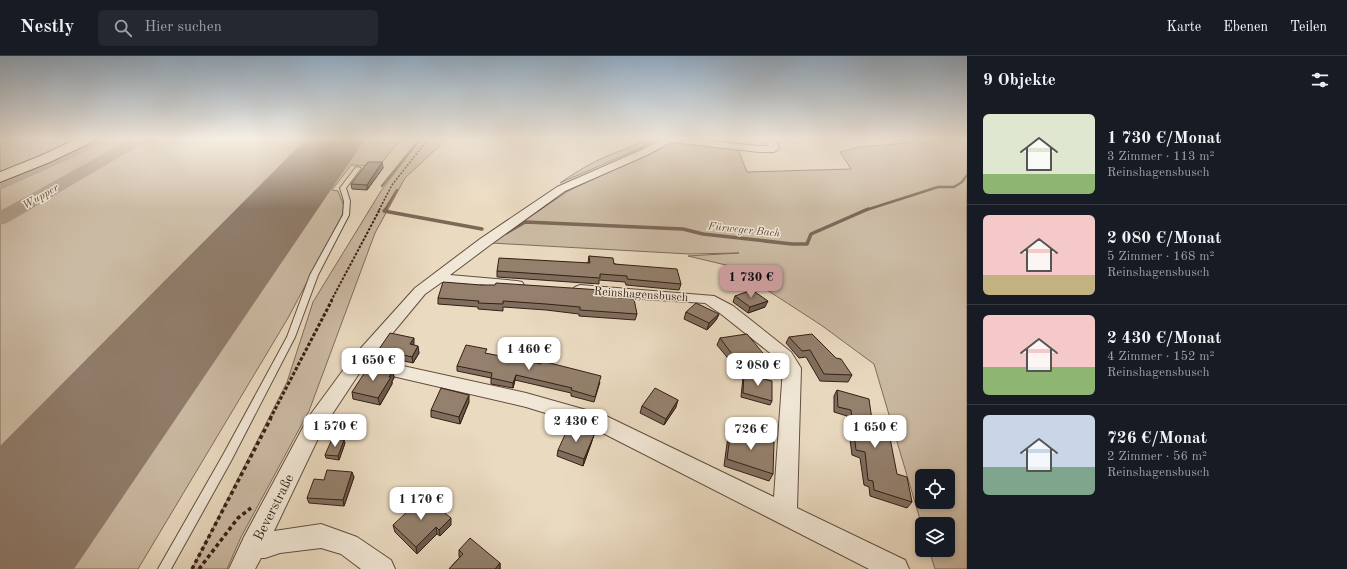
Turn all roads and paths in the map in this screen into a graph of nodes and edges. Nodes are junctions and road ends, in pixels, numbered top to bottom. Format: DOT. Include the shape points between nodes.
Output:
graph roads {
  1 [pos="38,162"];
  2 [pos="410,162"];
  3 [pos="623,162"];
  4 [pos="358,168"];
  5 [pos="0,177"];
  6 [pos="440,276"];
  7 [pos="536,287"];
  8 [pos="568,289"];
  9 [pos="358,362"];
  10 [pos="277,499"];
  11 [pos="785,514"];
  12 [pos="253,545"];
  13 [pos="164,569"];
  14 [pos="192,569"];
  15 [pos="199,569"];
  16 [pos="242,569"];
  17 [pos="382,569"];
  18 [pos="896,569"];
  1 -- 5 [label="main road"];
  2 -- 14 [label="path" via="392,185"];
  3 -- 6 [label="street, Beverstraße" via="561,189"];
  4 -- 13 [label="lane" via="343,188 347,201 346,215 314,275 291,337"];
  6 -- 7 [label="street" via="450,280"];
  6 -- 9 [label="street, Beverstraße" via="420,291"];
  8 -- 11 [label="street, Reinshagensbusch" via="709,299 785,356 792,368"];
  9 -- 10 [label="street, Beverstraße" via="315,424"];
  9 -- 11 [label="street" via="526,400 597,421"];
  10 -- 12 [label="street, Beverstraße"];
  10 -- 15 [label="path" via="261,500 238,518"];
  11 -- 18 [label="street"];
  12 -- 16 [label="street, Beverstraße"];
  12 -- 17 [label="street" via="265,546 280,541 321,536 348,545"];
}
